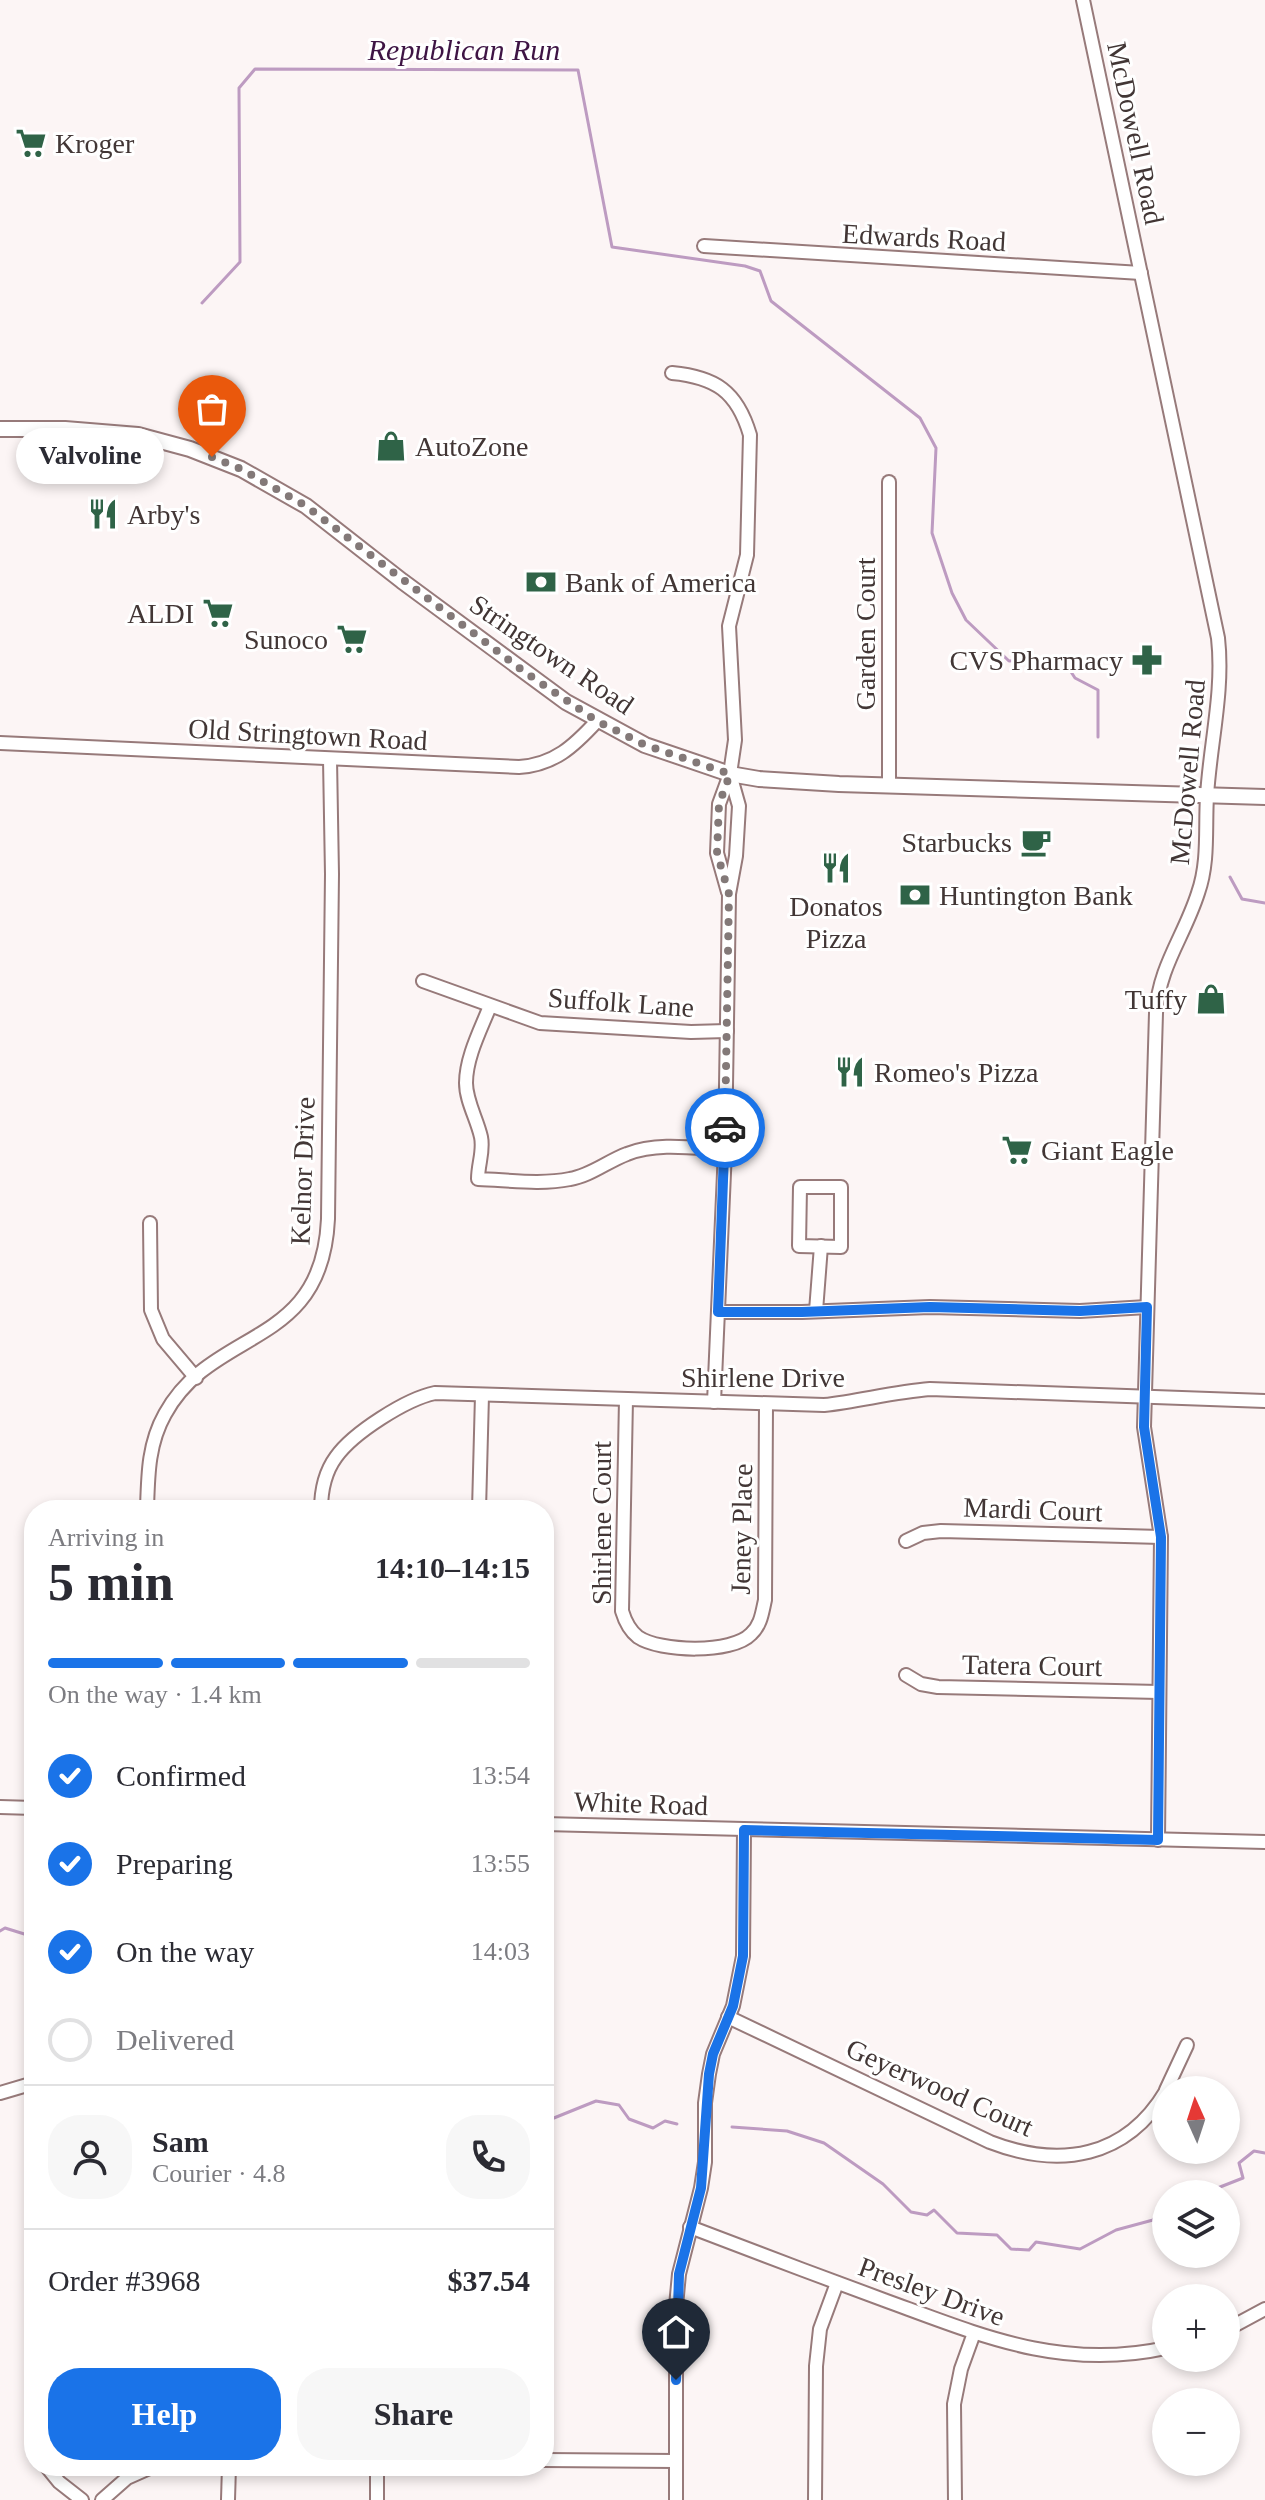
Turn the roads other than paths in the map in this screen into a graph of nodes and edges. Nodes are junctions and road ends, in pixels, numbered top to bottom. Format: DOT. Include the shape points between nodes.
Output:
graph roads {
  1 [pos="1083,0"];
  2 [pos="704,246"];
  3 [pos="1141,273"];
  4 [pos="672,373"];
  5 [pos="0,429"];
  6 [pos="889,482"];
  7 [pos="597,721"];
  8 [pos="0,743"];
  9 [pos="330,759"];
  10 [pos="730,774"];
  11 [pos="889,785"];
  12 [pos="1207,795"];
  13 [pos="1265,797"];
  14 [pos="729,894"];
  15 [pos="423,981"];
  16 [pos="490,1006"];
  17 [pos="727,1031"];
  18 [pos="725,1150"];
  19 [pos="150,1223"];
  20 [pos="821,1246"];
  21 [pos="1147,1307"];
  22 [pos="816,1311"];
  23 [pos="718,1312"];
  24 [pos="196,1378"];
  25 [pos="482,1395"];
  26 [pos="1145,1395"];
  27 [pos="626,1399"];
  28 [pos="1265,1401"];
  29 [pos="714,1402"];
  30 [pos="766,1405"];
  31 [pos="147,1500"];
  32 [pos="322,1500"];
  33 [pos="479,1500"];
  34 [pos="1161,1537"];
  35 [pos="906,1541"];
  36 [pos="691,1647"];
  37 [pos="906,1675"];
  38 [pos="1159,1692"];
  39 [pos="0,1807"];
  40 [pos="24,1808"];
  41 [pos="554,1824"];
  42 [pos="744,1830"];
  43 [pos="1158,1840"];
  44 [pos="1265,1842"];
  45 [pos="728,2017"];
  46 [pos="1187,2045"];
  47 [pos="1173,2076"];
  48 [pos="24,2086"];
  49 [pos="0,2093"];
  50 [pos="1152,2114"];
  51 [pos="690,2227"];
  52 [pos="837,2283"];
  53 [pos="1265,2309"];
  54 [pos="1240,2322"];
  55 [pos="974,2333"];
  56 [pos="1152,2350"];
  57 [pos="554,2460"];
  58 [pos="675,2461"];
  59 [pos="54,2476"];
  60 [pos="132,2476"];
  61 [pos="229,2476"];
  62 [pos="377,2476"];
  63 [pos="82,2500"];
  64 [pos="102,2500"];
  65 [pos="228,2500"];
  66 [pos="377,2500"];
  67 [pos="676,2500"];
  68 [pos="815,2500"];
  69 [pos="955,2500"];
  1 -- 3 [label="street, McDowell Road"];
  2 -- 3 [label="street, Edwards Road"];
  3 -- 12 [label="street, McDowell Road" via="1218,638 1221,665"];
  4 -- 10 [label="street" via="719,386 736,402 750,435 747,555 729,626 735,740"];
  5 -- 7 [label="main road, Stringtown Road" via="138,435 241,469 306,506"];
  6 -- 11 [label="street, Garden Court"];
  7 -- 9 [label="street, Old Stringtown Road" via="566,752 536,765"];
  7 -- 10 [label="main road, Stringtown Road" via="645,745"];
  8 -- 9 [label="street, Old Stringtown Road"];
  9 -- 24 [label="street, Kelnor Drive" via="329,1188 324,1255 311,1287 289,1314"];
  10 -- 11 [label="main road, Stringtown Road"];
  10 -- 14 [label="street" via="739,806"];
  10 -- 14 [label="street" via="719,804 717,853"];
  11 -- 12 [label="main road, Stringtown Road"];
  12 -- 13 [label="main road, Stringtown Road"];
  12 -- 21 [label="street, McDowell Road" via="1199,892 1157,995"];
  14 -- 17 [label="street"];
  15 -- 16 [label="street, Suffolk Lane"];
  16 -- 17 [label="street, Suffolk Lane" via="554,1025"];
  16 -- 18 [label="street" via="466,1083 481,1137 478,1179 573,1179 645,1149"];
  17 -- 18 [label="street"];
  18 -- 23 [label="street"];
  19 -- 24 [label="street" via="151,1310 163,1339"];
  20 -- 20 [label="street" via="841,1247 841,1187 800,1187 799,1246"];
  20 -- 22 [label="street"];
  21 -- 22 [label="street"];
  21 -- 26 [label="street, McDowell Road"];
  22 -- 23 [label="street"];
  23 -- 29 [label="street"];
  24 -- 31 [label="street, Kelnor Drive" via="167,1411 154,1438"];
  25 -- 27 [label="street, Shirlene Drive"];
  25 -- 32 [label="street, Shirlene Drive" via="435,1393 398,1407 336,1457"];
  25 -- 33 [label="street"];
  26 -- 28 [label="street, Shirlene Drive"];
  26 -- 30 [label="street, Shirlene Drive" via="930,1389 824,1405"];
  26 -- 34 [label="street, McDowell Road" via="1146,1440"];
  27 -- 29 [label="street, Shirlene Drive"];
  27 -- 36 [label="street, Shirlene Court" via="622,1611 641,1639"];
  29 -- 30 [label="street, Shirlene Drive"];
  30 -- 36 [label="street, Jeney Place" via="765,1600 759,1624 742,1642"];
  34 -- 35 [label="street, Mardi Court" via="941,1531"];
  34 -- 38 [label="street, McDowell Road"];
  37 -- 38 [label="street, Tatera Court" via="938,1687"];
  38 -- 43 [label="street, McDowell Road"];
  39 -- 40 [label="street"];
  41 -- 42 [label="street, White Road"];
  42 -- 43 [label="street, White Road"];
  42 -- 45 [label="street" via="743,1956"];
  43 -- 44 [label="street, White Road"];
  45 -- 50 [label="street, Geyerwood Court" via="990,2142 1030,2155 1078,2154 1123,2138"];
  45 -- 51 [label="street" via="709,2074 705,2162"];
  46 -- 47 [label="street, Geyerwood Court"];
  48 -- 49 [label="street"];
  51 -- 52 [label="street, Presley Drive"];
  51 -- 58 [label="street" via="676,2306"];
  52 -- 55 [label="street, Presley Drive"];
  52 -- 68 [label="street" via="820,2329 816,2366"];
  53 -- 54 [label="street"];
  55 -- 56 [label="street, Presley Drive" via="1061,2354"];
  55 -- 69 [label="street" via="954,2404"];
  57 -- 58 [label="street"];
  58 -- 67 [label="street"];
  59 -- 63 [label="street"];
  60 -- 64 [label="street"];
  61 -- 65 [label="street"];
  62 -- 66 [label="street"];
}
